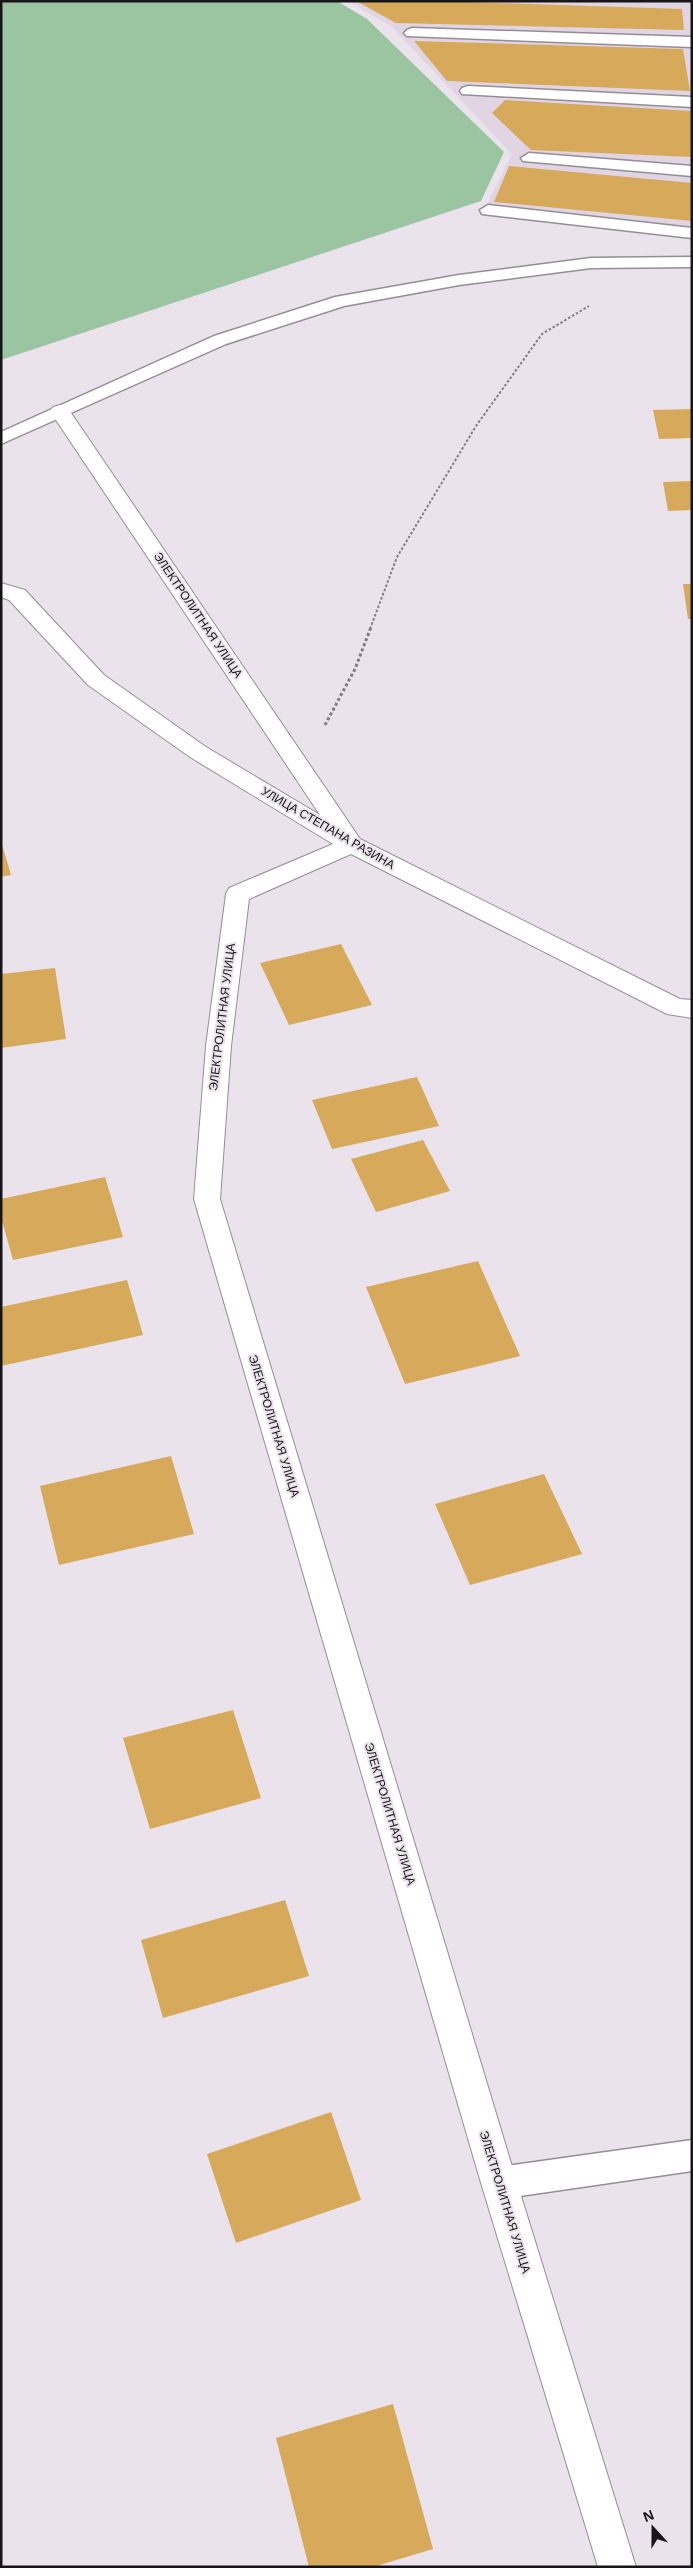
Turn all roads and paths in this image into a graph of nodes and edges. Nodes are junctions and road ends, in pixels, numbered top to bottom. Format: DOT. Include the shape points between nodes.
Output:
graph roads {
  1 [pos="412,33"];
  2 [pos="692,42"];
  3 [pos="468,91"];
  4 [pos="692,102"];
  5 [pos="529,158"];
  6 [pos="692,171"];
  7 [pos="488,210"];
  8 [pos="692,233"];
  9 [pos="692,262"];
  10 [pos="592,304"];
  11 [pos="60,411"];
  12 [pos="1,438"];
  13 [pos="1,589"];
  14 [pos="302,769"];
  15 [pos="352,845"];
  16 [pos="692,1009"];
  17 [pos="692,2155"];
  18 [pos="499,2183"];
  19 [pos="617,2567"];
  1 -- 2 [label="lane"];
  3 -- 4 [label="lane"];
  5 -- 6 [label="lane"];
  7 -- 8 [label="lane"];
  9 -- 11 [label="lane" via="592,263 459,280 342,301 220,340"];
  10 -- 14 [label="path" via="542,334 476,426 397,557 355,669"];
  11 -- 12 [label="lane"];
  11 -- 14 [label="street, ЭЛЕКТРОЛИТНАЯ УЛИЦА"];
  13 -- 15 [label="street, УЛИЦА СТЕПАНА РАЗИНА" via="18,595 96,680 198,752"];
  14 -- 15 [label="street, ЭЛЕКТРОЛИТНАЯ УЛИЦА"];
  15 -- 16 [label="street, УЛИЦА СТЕПАНА РАЗИНА" via="676,1008"];
  15 -- 18 [label="street, ЭЛЕКТРОЛИТНАЯ УЛИЦА" via="238,894 213,1086 207,1199"];
  17 -- 18 [label="lane"];
  18 -- 19 [label="street, ЭЛЕКТРОЛИТНАЯ УЛИЦА"];
}
